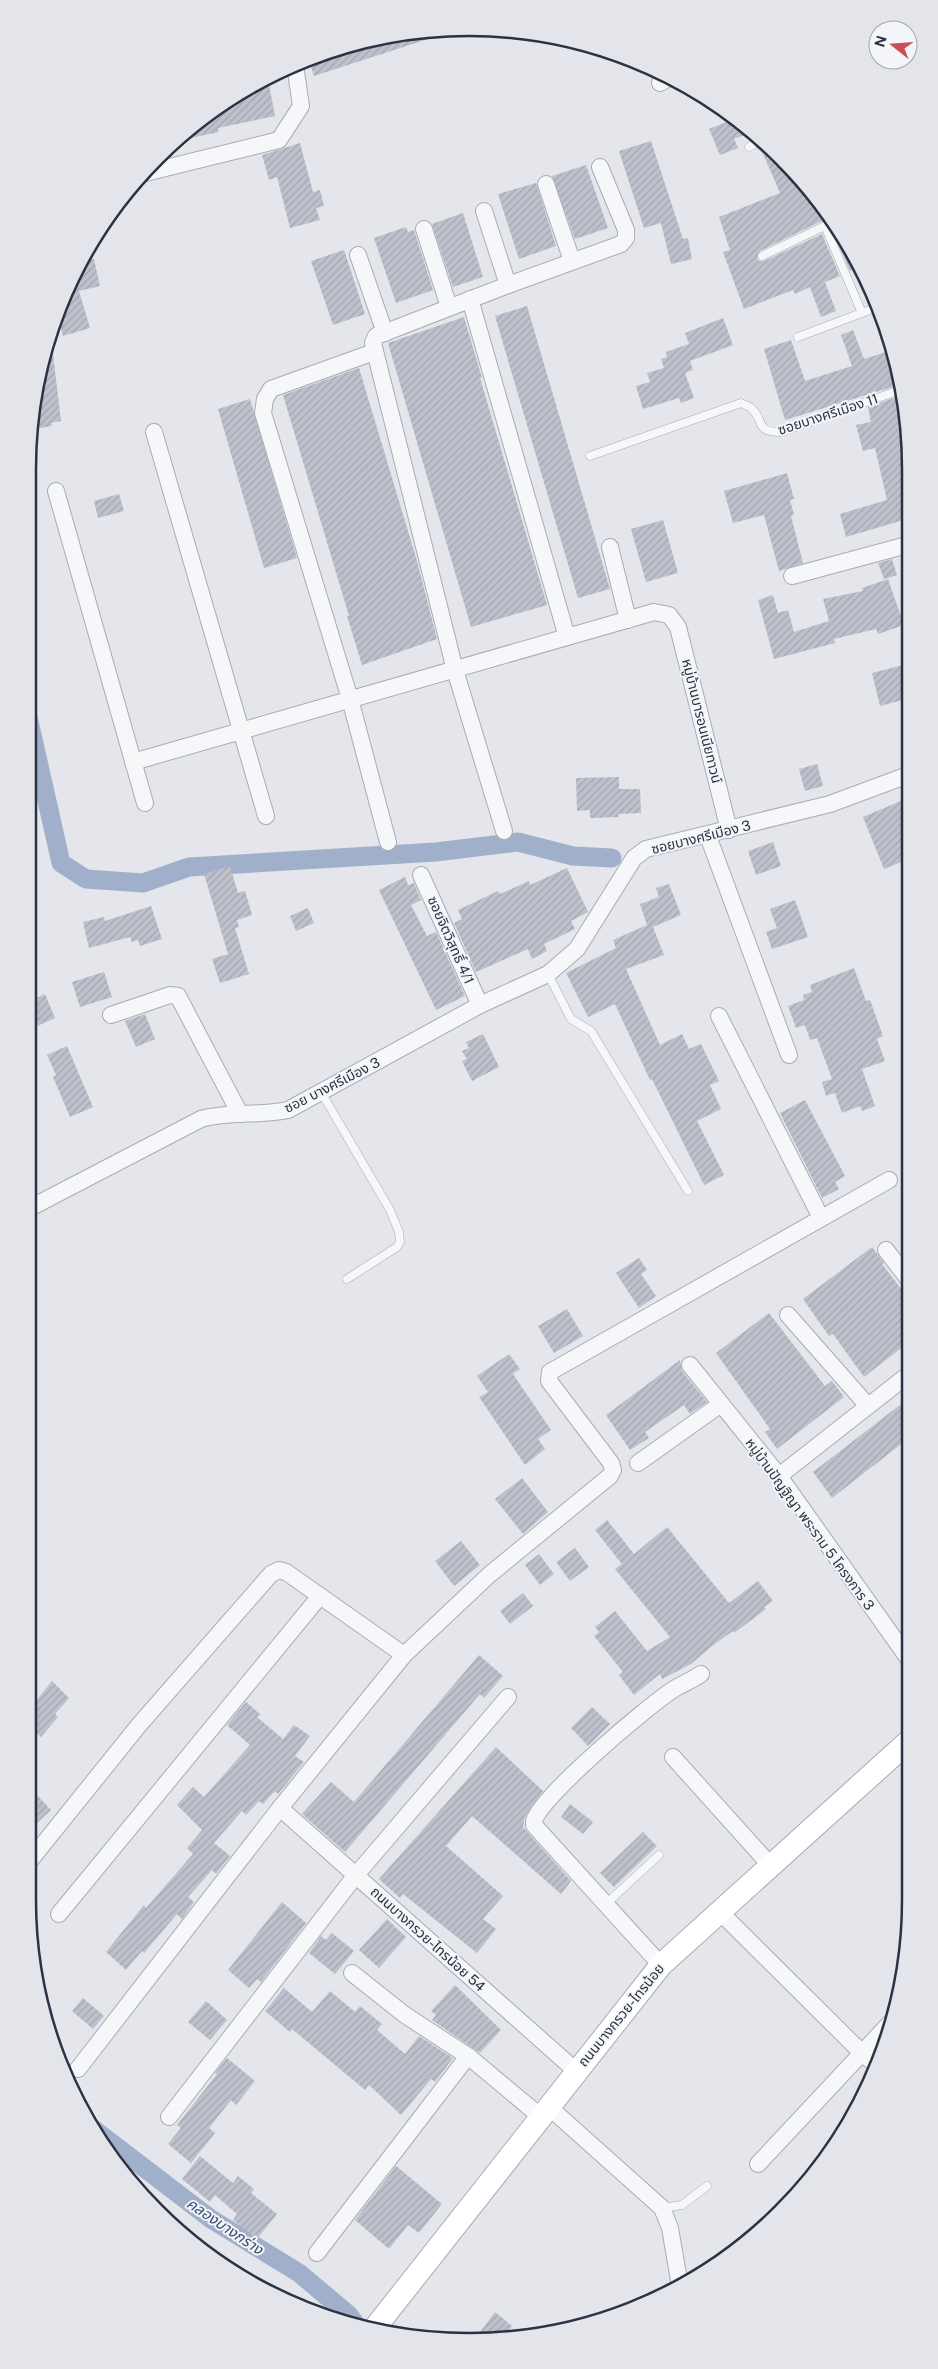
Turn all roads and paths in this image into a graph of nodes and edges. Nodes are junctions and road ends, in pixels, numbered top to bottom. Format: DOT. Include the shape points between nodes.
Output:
graph roads {
  1 [pos="296,72"];
  2 [pos="754,144"];
  3 [pos="749,147"];
  4 [pos="600,167"];
  5 [pos="157,170"];
  6 [pos="546,184"];
  7 [pos="484,211"];
  8 [pos="827,226"];
  9 [pos="424,229"];
  10 [pos="830,231"];
  11 [pos="358,255"];
  12 [pos="762,256"];
  13 [pos="572,261"];
  14 [pos="508,284"];
  15 [pos="470,299"];
  16 [pos="449,307"];
  17 [pos="871,310"];
  18 [pos="862,313"];
  19 [pos="385,333"];
  20 [pos="798,337"];
  21 [pos="374,352"];
  22 [pos="894,392"];
  23 [pos="154,432"];
  24 [pos="590,456"];
  25 [pos="56,491"];
  26 [pos="902,546"];
  27 [pos="610,547"];
  28 [pos="792,576"];
  29 [pos="628,620"];
  30 [pos="567,637"];
  31 [pos="455,670"];
  32 [pos="350,699"];
  33 [pos="241,731"];
  34 [pos="133,762"];
  35 [pos="902,777"];
  36 [pos="145,803"];
  37 [pos="266,816"];
  38 [pos="729,830"];
  39 [pos="504,831"];
  40 [pos="708,836"];
  41 [pos="388,842"];
  42 [pos="421,876"];
  43 [pos="548,974"];
  44 [pos="480,1005"];
  45 [pos="111,1015"];
  46 [pos="719,1016"];
  47 [pos="789,1055"];
  48 [pos="321,1092"];
  49 [pos="240,1114"];
  50 [pos="889,1180"];
  51 [pos="688,1191"];
  52 [pos="36,1205"];
  53 [pos="821,1218"];
  54 [pos="886,1250"];
  55 [pos="902,1271"];
  56 [pos="347,1279"];
  57 [pos="788,1315"];
  58 [pos="690,1365"];
  59 [pos="902,1379"];
  60 [pos="721,1404"];
  61 [pos="868,1406"];
  62 [pos="638,1463"];
  63 [pos="779,1476"];
  64 [pos="320,1596"];
  65 [pos="902,1650"];
  66 [pos="404,1655"];
  67 [pos="701,1674"];
  68 [pos="508,1697"];
  69 [pos="902,1747"];
  70 [pos="673,1757"];
  71 [pos="280,1808"];
  72 [pos="36,1853"];
  73 [pos="658,1855"];
  74 [pos="770,1865"];
  75 [pos="356,1875"];
  76 [pos="606,1904"];
  77 [pos="720,1912"];
  78 [pos="59,1914"];
  79 [pos="661,1965"];
  80 [pos="352,1973"];
  81 [pos="876,2047"];
  82 [pos="468,2056"];
  83 [pos="869,2059"];
  84 [pos="78,2069"];
  85 [pos="576,2071"];
  86 [pos="545,2112"];
  87 [pos="169,2117"];
  88 [pos="758,2164"];
  89 [pos="707,2186"];
  90 [pos="662,2208"];
  91 [pos="317,2252"];
  92 [pos="679,2278"];
  93 [pos="379,2323"];
  1 -- 5 [label="street" via="301,106 279,140"];
  2 -- 3 [label="lane"];
  4 -- 13 [label="street" via="626,230 626,238 621,244"];
  6 -- 13 [label="street"];
  7 -- 14 [label="street"];
  8 -- 12 [label="lane"];
  9 -- 16 [label="street"];
  10 -- 18 [label="lane"];
  11 -- 19 [label="street"];
  13 -- 14 [label="street"];
  14 -- 15 [label="street"];
  15 -- 16 [label="street"];
  15 -- 30 [label="street"];
  16 -- 19 [label="street"];
  17 -- 18 [label="lane"];
  18 -- 20 [label="lane"];
  19 -- 21 [label="street" via="376,336"];
  21 -- 31 [label="street"];
  21 -- 32 [label="street" via="271,389 265,399 263,413"];
  22 -- 24 [label="lane, ซอยบางศรีเมือง 11" via="781,432 770,432 761,426 753,409 741,403"];
  23 -- 33 [label="street"];
  25 -- 34 [label="street"];
  26 -- 28 [label="street"];
  27 -- 29 [label="street"];
  29 -- 30 [label="street"];
  29 -- 38 [label="street, หมู่บ้านบารอนเนียทาวน์" via="654,612 669,615 678,627"];
  30 -- 31 [label="street"];
  31 -- 32 [label="street"];
  31 -- 39 [label="street"];
  32 -- 33 [label="street"];
  32 -- 41 [label="street"];
  33 -- 34 [label="street"];
  33 -- 37 [label="street"];
  34 -- 36 [label="street"];
  35 -- 38 [label="street, ซอยบางศรีเมือง 3" via="830,804"];
  38 -- 40 [label="street, ซอยบางศรีเมือง 3"];
  40 -- 43 [label="street, ซอยบางศรีเมือง 3" via="646,849 634,858 577,950"];
  40 -- 47 [label="street"];
  42 -- 44 [label="street, ซอยจิตวิสุทธิ์ 4/1"];
  43 -- 44 [label="street, ซอย บางศรีเมือง 3"];
  43 -- 51 [label="lane" via="571,1019 591,1031"];
  44 -- 48 [label="street, ซอย บางศรีเมือง 3"];
  45 -- 49 [label="street" via="170,995 178,996"];
  46 -- 53 [label="street"];
  48 -- 49 [label="street, ซอย บางศรีเมือง 3" via="288,1110"];
  48 -- 56 [label="lane" via="390,1210 399,1232 397,1248"];
  49 -- 52 [label="street, ซอย บางศรีเมือง 3" via="201,1119"];
  50 -- 53 [label="street"];
  53 -- 66 [label="street" via="550,1372 549,1380 614,1470 490,1575"];
  54 -- 55 [label="street"];
  57 -- 61 [label="street"];
  58 -- 60 [label="street, หมู่บ้านปัญฐิญา พระราม 5 โครงการ 3"];
  59 -- 61 [label="street"];
  60 -- 62 [label="street"];
  60 -- 63 [label="street, หมู่บ้านปัญฐิญา พระราม 5 โครงการ 3"];
  61 -- 63 [label="street"];
  63 -- 65 [label="street, หมู่บ้านปัญฐิญา พระราม 5 โครงการ 3"];
  64 -- 66 [label="street"];
  64 -- 72 [label="street" via="286,1572 279,1570 271,1574 139,1726"];
  64 -- 78 [label="street"];
  66 -- 71 [label="street"];
  67 -- 76 [label="street" via="654,1704 569,1777 535,1816 534,1825"];
  68 -- 75 [label="street"];
  69 -- 74 [label="main road, ถนนบางกรวย-ไทรน้อย"];
  70 -- 74 [label="street"];
  71 -- 75 [label="street, ถนนบางกรวย-ไทรน้อย 54"];
  71 -- 84 [label="street"];
  73 -- 76 [label="lane"];
  74 -- 77 [label="main road, ถนนบางกรวย-ไทรน้อย"];
  75 -- 85 [label="street, ถนนบางกรวย-ไทรน้อย 54"];
  75 -- 87 [label="street"];
  76 -- 79 [label="street"];
  77 -- 79 [label="main road, ถนนบางกรวย-ไทรน้อย"];
  77 -- 83 [label="street"];
  79 -- 85 [label="main road, ถนนบางกรวย-ไทรน้อย"];
  80 -- 82 [label="street" via="405,2015"];
  81 -- 83 [label="street"];
  82 -- 86 [label="street"];
  82 -- 91 [label="street"];
  83 -- 88 [label="street"];
  85 -- 86 [label="main road, ถนนบางกรวย-ไทรน้อย"];
  86 -- 90 [label="street"];
  86 -- 93 [label="main road, ถนนบางกรวย-ไทรน้อย"];
  89 -- 90 [label="lane" via="682,2204"];
  90 -- 92 [label="street" via="670,2228"];
}
